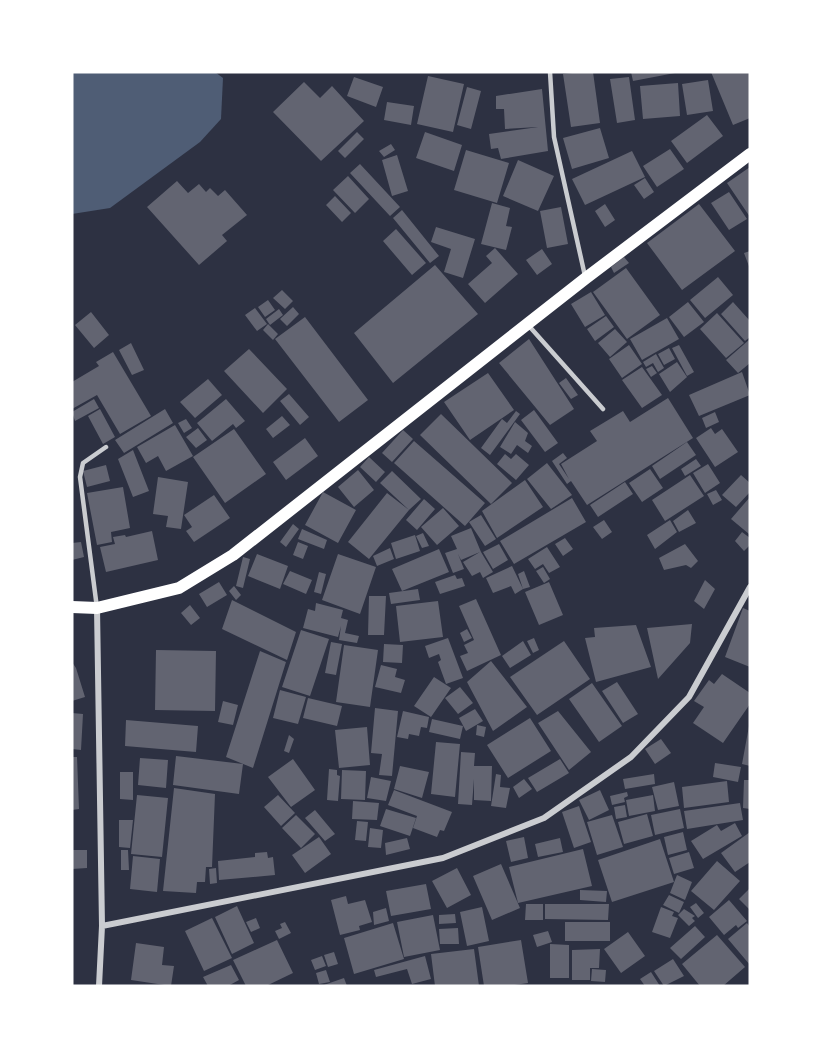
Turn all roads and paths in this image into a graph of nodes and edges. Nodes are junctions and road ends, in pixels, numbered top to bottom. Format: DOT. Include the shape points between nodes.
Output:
graph roads {
  1 [pos="550,72"];
  2 [pos="750,154"];
  3 [pos="586,278"];
  4 [pos="528,324"];
  5 [pos="603,409"];
  6 [pos="106,447"];
  7 [pos="750,587"];
  8 [pos="72,607"];
  9 [pos="97,608"];
  10 [pos="102,926"];
  11 [pos="99,986"];
  1 -- 3 [label="lane" via="554,137"];
  2 -- 3 [label="main road"];
  3 -- 4 [label="main road"];
  4 -- 5 [label="lane"];
  4 -- 9 [label="main road" via="233,555 179,588"];
  6 -- 9 [label="lane" via="83,463 80,477"];
  7 -- 10 [label="street" via="689,697 631,757 544,818 442,858"];
  8 -- 9 [label="main road"];
  9 -- 10 [label="street"];
  10 -- 11 [label="street"];
}
